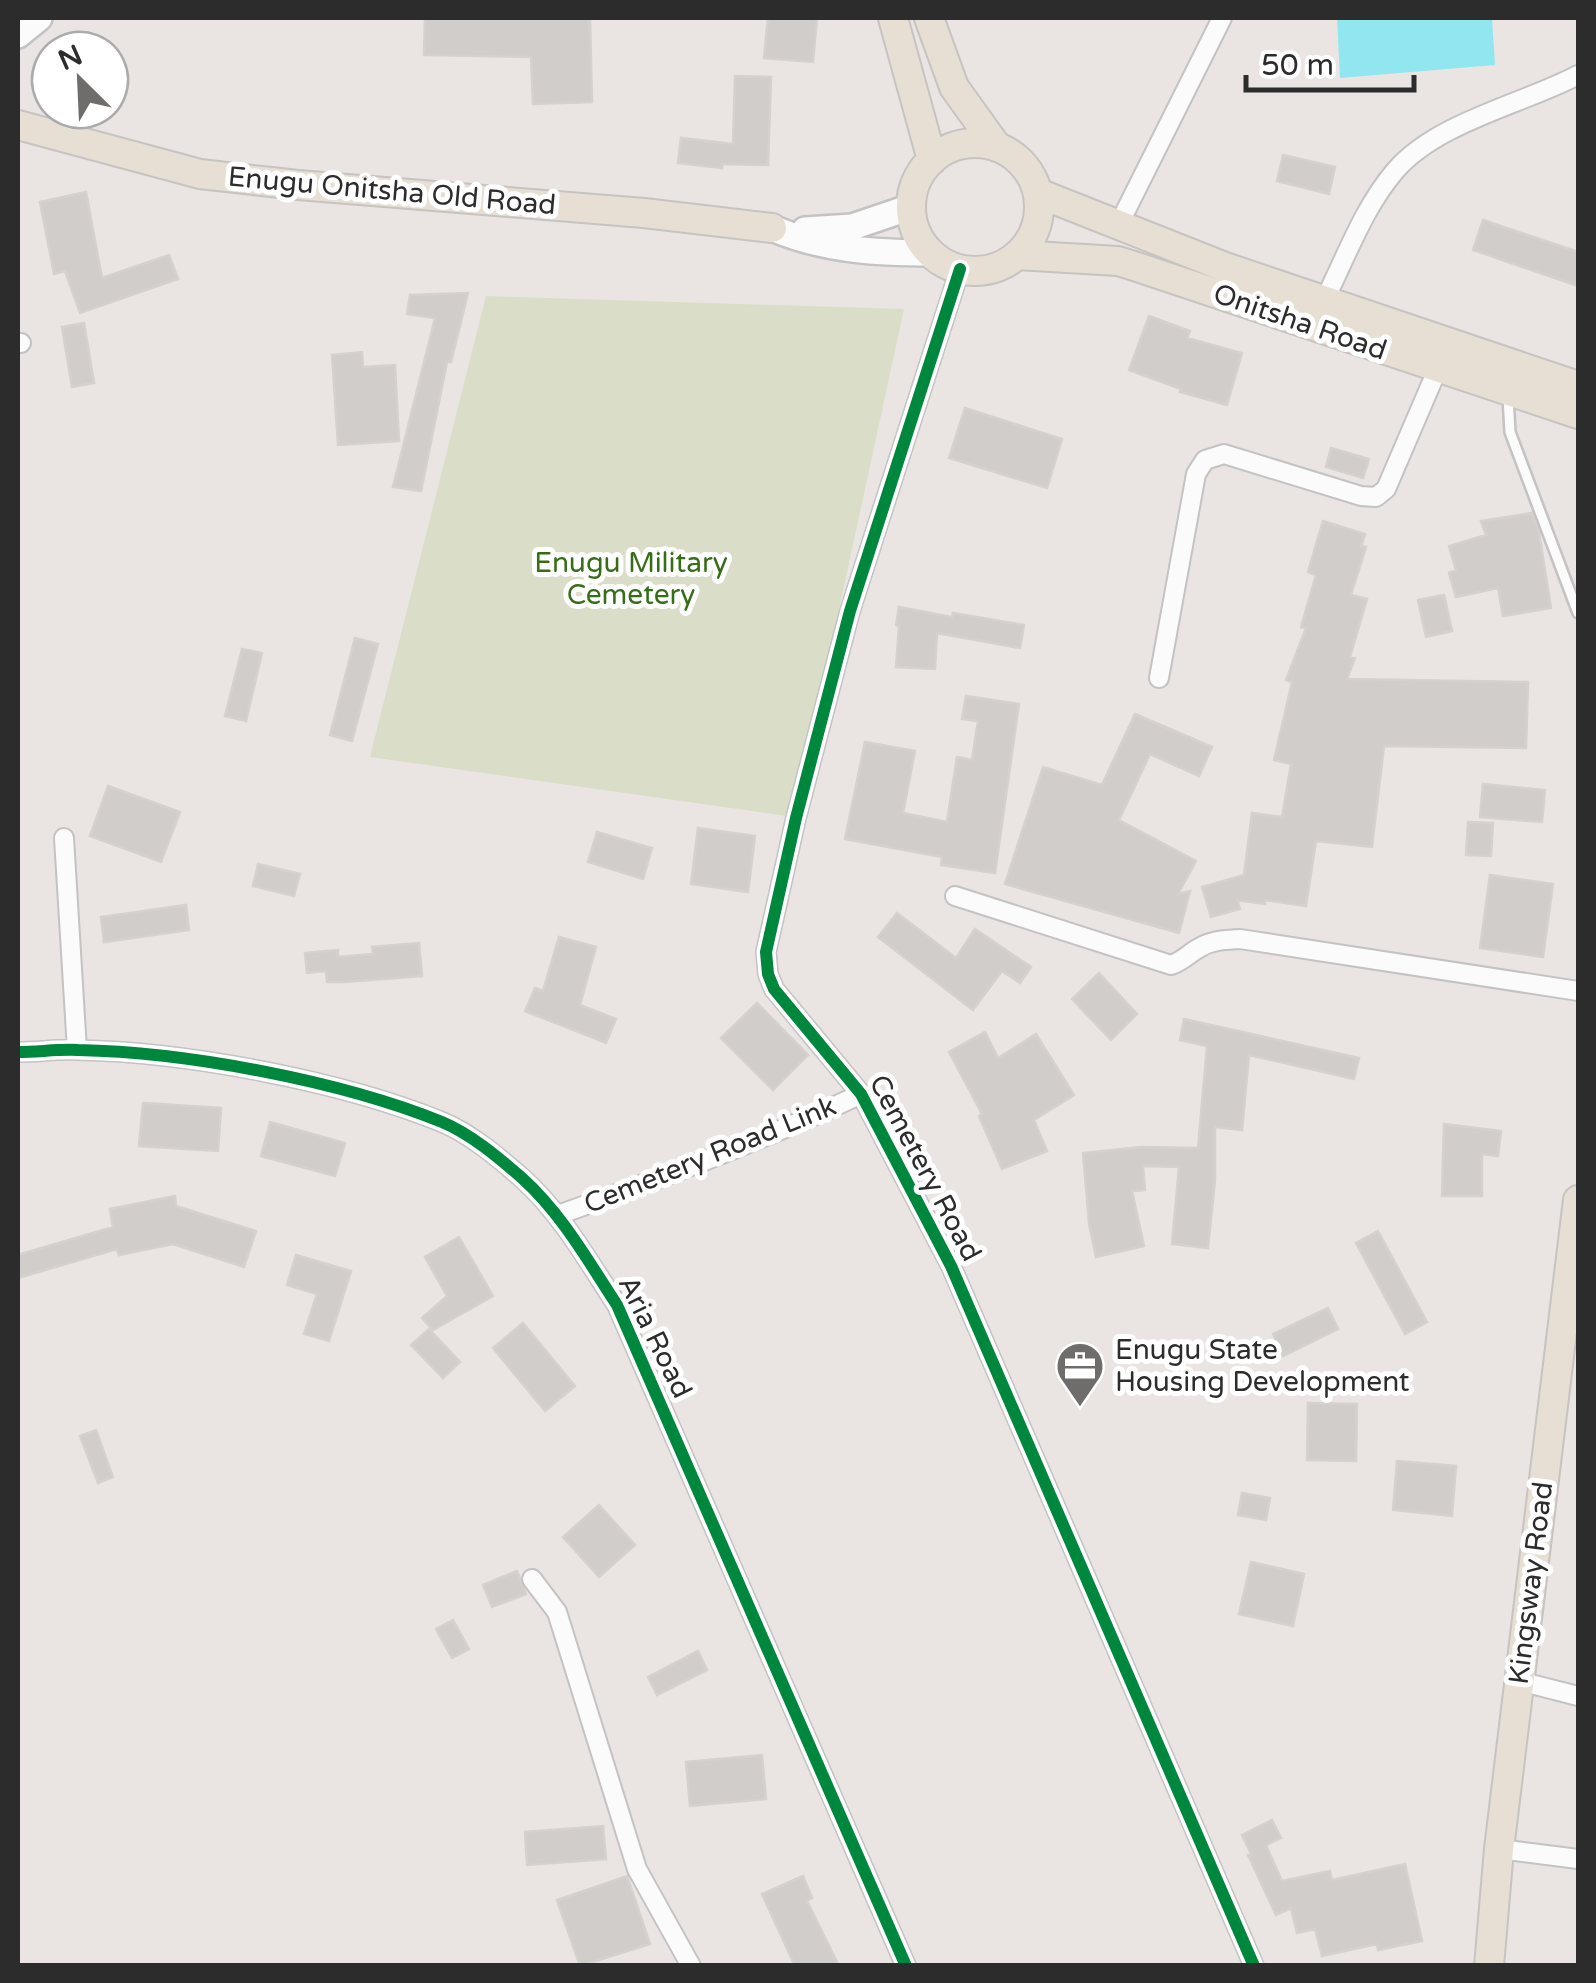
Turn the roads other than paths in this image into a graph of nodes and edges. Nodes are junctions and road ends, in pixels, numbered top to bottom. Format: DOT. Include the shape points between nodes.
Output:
graph roads {
  1 [pos="39,18"];
  2 [pos="892,18"];
  3 [pos="929,18"];
  4 [pos="1222,18"];
  5 [pos="18,36"];
  6 [pos="1578,75"];
  7 [pos="18,125"];
  8 [pos="997,146"];
  9 [pos="932,160"];
  10 [pos="1038,193"];
  11 [pos="911,208"];
  12 [pos="1119,224"];
  13 [pos="772,228"];
  14 [pos="931,253"];
  15 [pos="1017,255"];
  16 [pos="960,269"];
  17 [pos="1325,299"];
  18 [pos="1438,368"];
  19 [pos="1578,386"];
  20 [pos="1508,390"];
  21 [pos="1578,414"];
  22 [pos="1578,613"];
  23 [pos="1159,678"];
  24 [pos="64,838"];
  25 [pos="955,896"];
  26 [pos="1578,990"];
  27 [pos="77,1050"];
  28 [pos="18,1052"];
  29 [pos="861,1094"];
  30 [pos="1578,1200"];
  31 [pos="558,1215"];
  32 [pos="532,1579"];
  33 [pos="1519,1681"];
  34 [pos="1578,1696"];
  35 [pos="1499,1849"];
  36 [pos="1578,1859"];
  37 [pos="691,1966"];
  38 [pos="906,1966"];
  39 [pos="1254,1966"];
  40 [pos="1489,1966"];
  1 -- 5 [label="main road"];
  2 -- 9 [label="main road"];
  3 -- 8 [label="main road" via="954,87"];
  4 -- 12 [label="street"];
  6 -- 17 [label="street" via="1411,156 1381,190"];
  7 -- 13 [label="main road, Enugu Onitsha Old Road" via="200,174"];
  8 -- 9 [label="main road" via="963,144"];
  8 -- 10 [label="main road" via="1023,165"];
  9 -- 11 [label="main road" via="913,190"];
  10 -- 12 [label="main road, Onitsha Road"];
  10 -- 15 [label="main road" via="1036,226"];
  11 -- 13 [label="main road" via="852,227"];
  11 -- 14 [label="main road"];
  12 -- 17 [label="main road, Onitsha Road"];
  13 -- 14 [label="main road" via="807,242"];
  14 -- 16 [label="main road"];
  15 -- 16 [label="main road" via="996,267"];
  15 -- 18 [label="main road, Onitsha Road" via="1118,262"];
  16 -- 29 [label="street, Cemetery Road" via="850,611 766,952 774,989"];
  17 -- 19 [label="main road, Onitsha Road"];
  18 -- 20 [label="main road, Onitsha Road"];
  18 -- 23 [label="street" via="1386,489 1376,497 1224,454 1205,460 1196,474"];
  20 -- 21 [label="main road, Onitsha Road"];
  20 -- 22 [label="lane" via="1510,432"];
  24 -- 27 [label="street"];
  25 -- 26 [label="street" via="1170,966 1218,940 1240,938"];
  27 -- 28 [label="street, Aria Road"];
  27 -- 31 [label="street, Aria Road" via="202,1062 314,1084 444,1123 512,1170"];
  29 -- 31 [label="street, Cemetery Road Link" via="702,1164"];
  29 -- 39 [label="street, Cemetery Road" via="951,1266"];
  30 -- 33 [label="main road, Kingsway Road"];
  31 -- 38 [label="street, Aria Road" via="618,1306"];
  32 -- 37 [label="street" via="556,1612 637,1869"];
  33 -- 34 [label="street"];
  33 -- 35 [label="main road, Kingsway Road"];
  35 -- 36 [label="street"];
  35 -- 40 [label="main road, Kingsway Road"];
}
